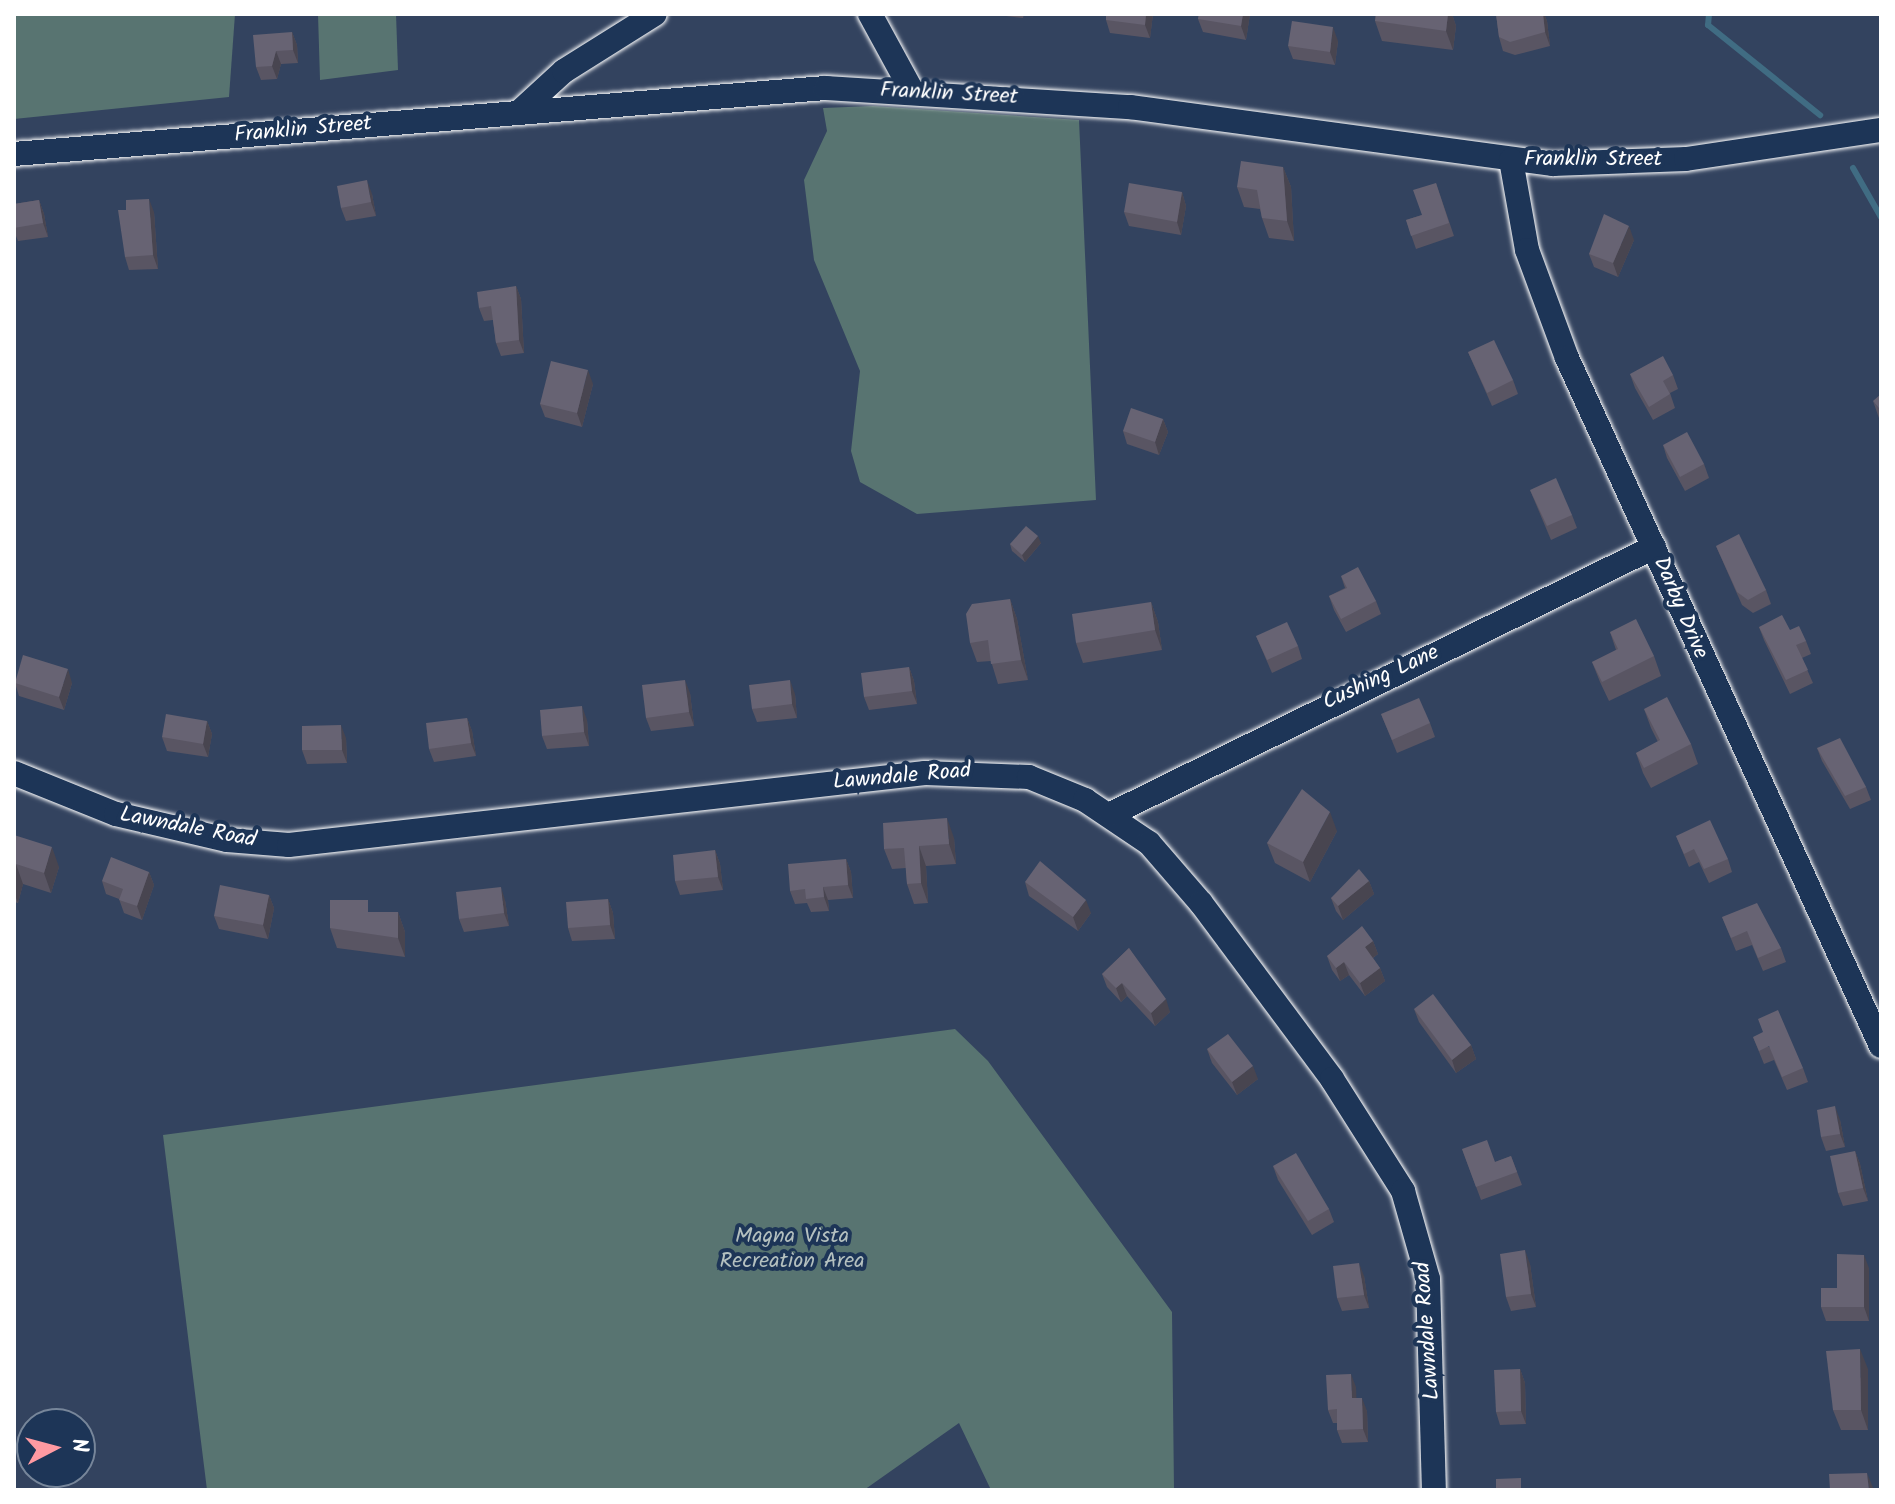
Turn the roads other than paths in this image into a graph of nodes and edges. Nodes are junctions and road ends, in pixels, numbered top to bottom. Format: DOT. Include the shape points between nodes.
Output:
graph roads {
  1 [pos="655,14"];
  2 [pos="870,14"];
  3 [pos="912,91"];
  4 [pos="518,113"];
  5 [pos="1881,130"];
  6 [pos="14,154"];
  7 [pos="1511,160"];
  8 [pos="1654,547"];
  9 [pos="14,773"];
  10 [pos="1111,814"];
  11 [pos="1881,1046"];
  12 [pos="1434,1490"];
  1 -- 4 [label="street" via="564,71"];
  2 -- 3 [label="street"];
  3 -- 4 [label="street, Franklin Street" via="758,90"];
  3 -- 7 [label="street, Franklin Street" via="1130,107"];
  4 -- 6 [label="street, Franklin Street"];
  5 -- 7 [label="street, Franklin Street" via="1686,159"];
  7 -- 8 [label="street, Darby Drive" via="1527,250 1567,358"];
  8 -- 10 [label="street, Cushing Lane"];
  8 -- 11 [label="street, Darby Drive"];
  9 -- 10 [label="street, Lawndale Road" via="140,820 289,845 980,770 1029,777"];
  10 -- 12 [label="street, Lawndale Road" via="1149,843 1201,903 1332,1079 1403,1191 1428,1279"];
}
